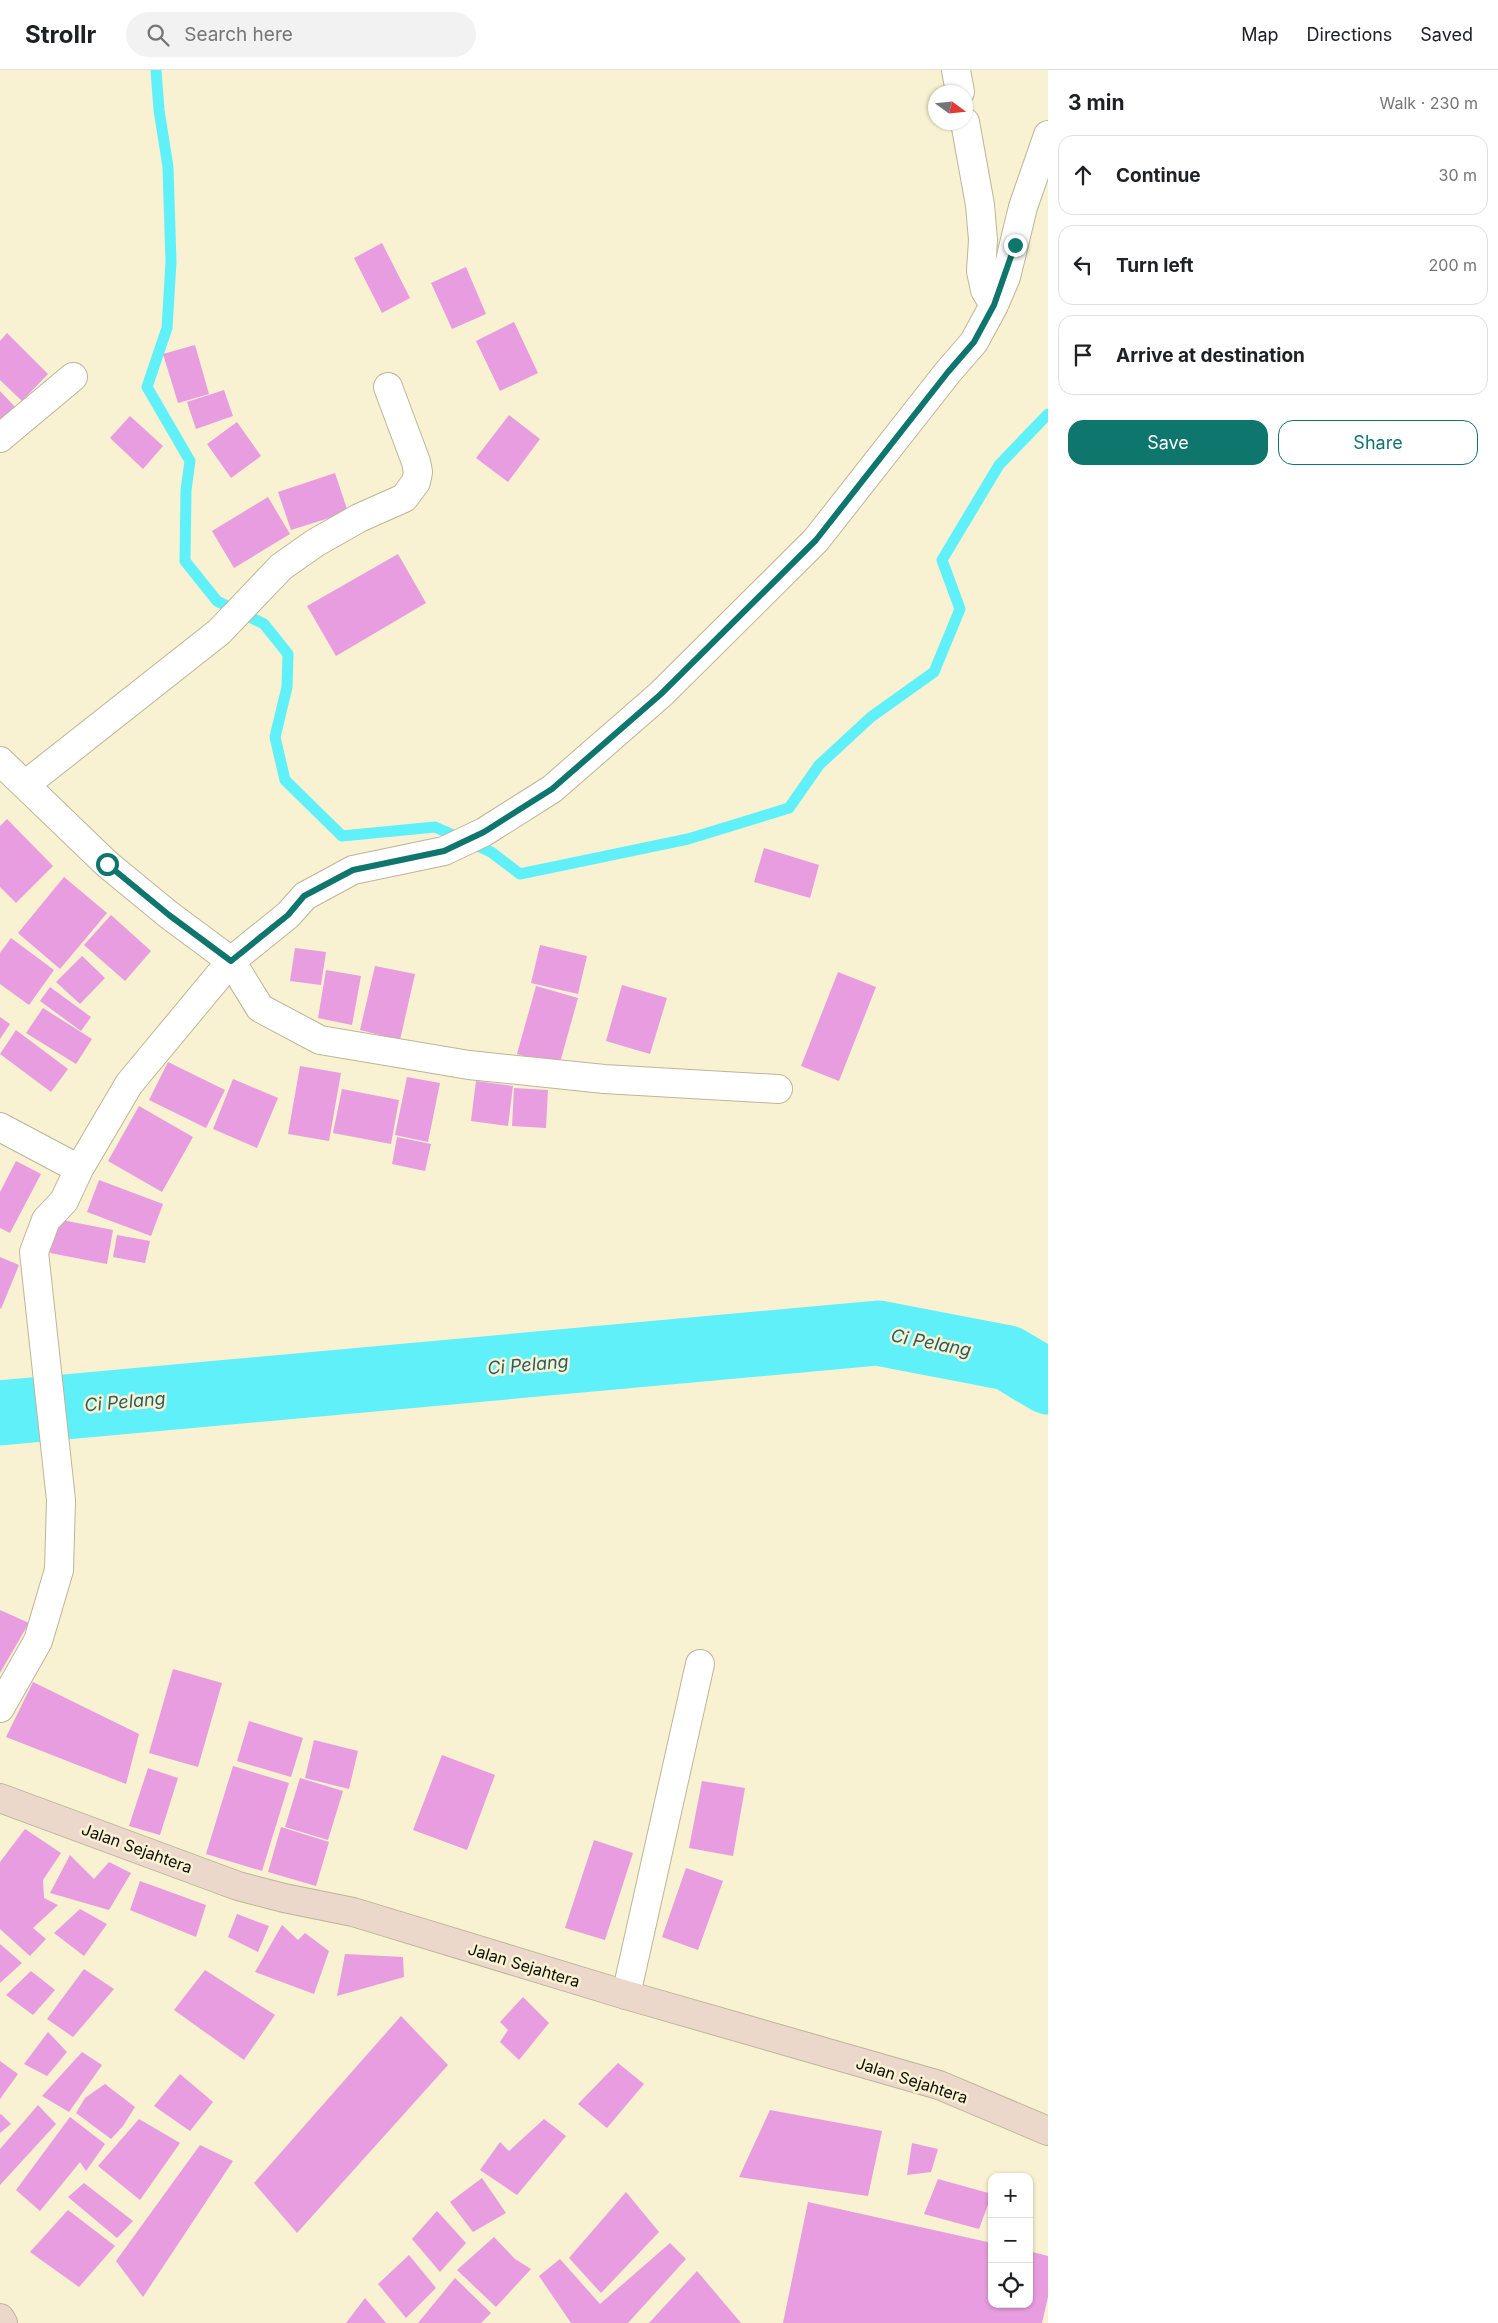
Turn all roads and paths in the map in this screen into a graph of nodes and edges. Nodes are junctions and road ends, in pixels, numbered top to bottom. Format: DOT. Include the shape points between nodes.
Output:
graph roads {
  1 [pos="956,70"];
  2 [pos="959,85"];
  3 [pos="966,130"];
  4 [pos="1048,136"];
  5 [pos="994,305"];
  6 [pos="74,377"];
  7 [pos="388,387"];
  8 [pos="0,438"];
  9 [pos="0,761"];
  10 [pos="25,785"];
  11 [pos="231,961"];
  12 [pos="778,1089"];
  13 [pos="0,1127"];
  14 [pos="79,1169"];
  15 [pos="700,1664"];
  16 [pos="0,1708"];
  17 [pos="0,1798"];
  18 [pos="626,1995"];
  19 [pos="1048,2131"];
  20 [pos="0,2318"];
  21 [pos="3,2323"];
  1 -- 2 [label="street"];
  3 -- 5 [label="street" via="980,205 983,240 980,271 985,290"];
  4 -- 5 [label="street" via="1023,207 1006,277"];
  5 -- 11 [label="street" via="974,342 816,540 661,694 552,789 484,832 444,851 353,870 304,896 288,915"];
  6 -- 8 [label="street"];
  7 -- 10 [label="street" via="416,462 418,472 411,491 404,498 315,543 281,567 219,632"];
  9 -- 10 [label="street"];
  10 -- 11 [label="street" via="107,864"];
  11 -- 12 [label="street" via="260,1008 320,1040 488,1067 604,1080"];
  11 -- 14 [label="street" via="129,1084"];
  13 -- 14 [label="street"];
  14 -- 16 [label="street" via="64,1201 46,1220 34,1252 61,1500 59,1570 38,1642"];
  15 -- 18 [label="street"];
  17 -- 18 [label="street, Jalan Sejahtera" via="238,1886 353,1912"];
  18 -- 19 [label="street, Jalan Sejahtera" via="939,2085"];
  20 -- 21 [label="street"];
}
